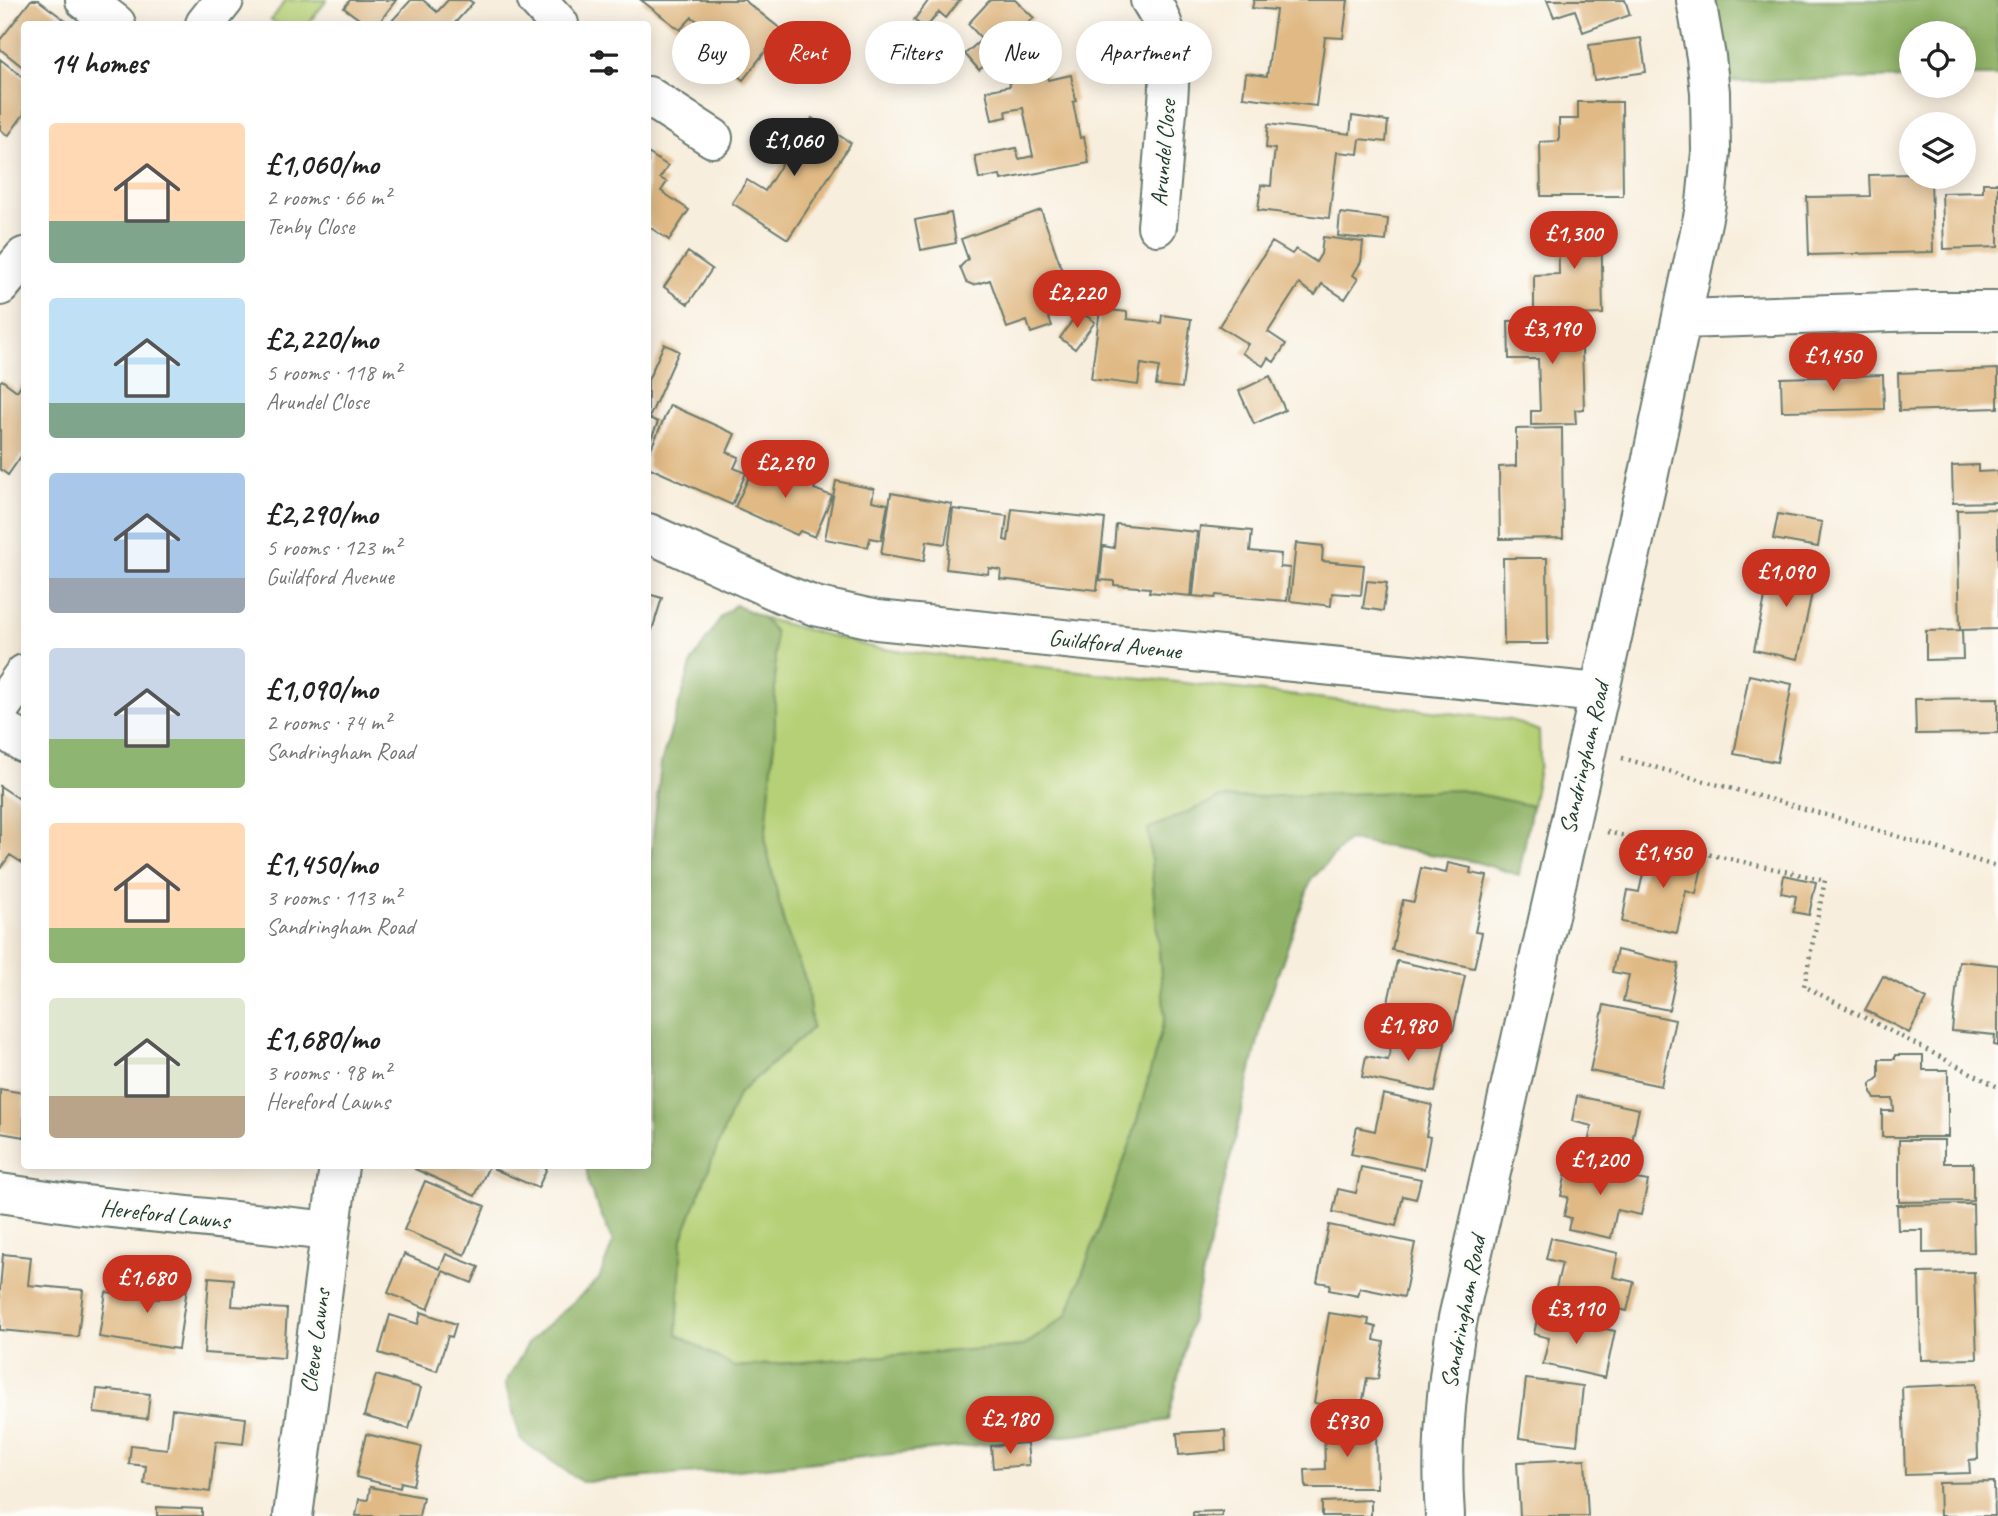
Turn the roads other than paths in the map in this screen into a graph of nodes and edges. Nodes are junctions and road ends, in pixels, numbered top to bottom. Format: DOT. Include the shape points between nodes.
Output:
graph roads {
  1 [pos="85,0"];
  2 [pos="224,0"];
  3 [pos="537,0"];
  4 [pos="1150,0"];
  5 [pos="1696,0"];
  6 [pos="112,21"];
  7 [pos="207,21"];
  8 [pos="556,21"];
  9 [pos="651,98"];
  10 [pos="713,138"];
  11 [pos="1157,226"];
  12 [pos="21,261"];
  13 [pos="0,286"];
  14 [pos="1998,311"];
  15 [pos="1682,319"];
  16 [pos="651,534"];
  17 [pos="21,678"];
  18 [pos="1598,693"];
  19 [pos="0,708"];
  20 [pos="0,727"];
  21 [pos="21,741"];
  22 [pos="340,1169"];
  23 [pos="0,1193"];
  24 [pos="330,1231"];
  25 [pos="293,1516"];
  26 [pos="1445,1516"];
  1 -- 6 [label="street"];
  2 -- 7 [label="street"];
  3 -- 8 [label="street"];
  4 -- 11 [label="street, Arundel Close" via="1162,21 1170,68"];
  5 -- 15 [label="street, Sandringham Road" via="1710,92 1711,152 1706,203"];
  9 -- 10 [label="street"];
  12 -- 13 [label="street"];
  14 -- 15 [label="street"];
  15 -- 18 [label="street, Sandringham Road"];
  16 -- 18 [label="street, Guildford Avenue" via="783,594 877,620"];
  17 -- 19 [label="street"];
  18 -- 26 [label="street, Sandringham Road" via="1454,1340 1445,1411"];
  20 -- 21 [label="street"];
  22 -- 24 [label="street, Cleeve Lawns"];
  23 -- 24 [label="street, Hereford Lawns"];
  24 -- 25 [label="street, Cleeve Lawns"];
}
